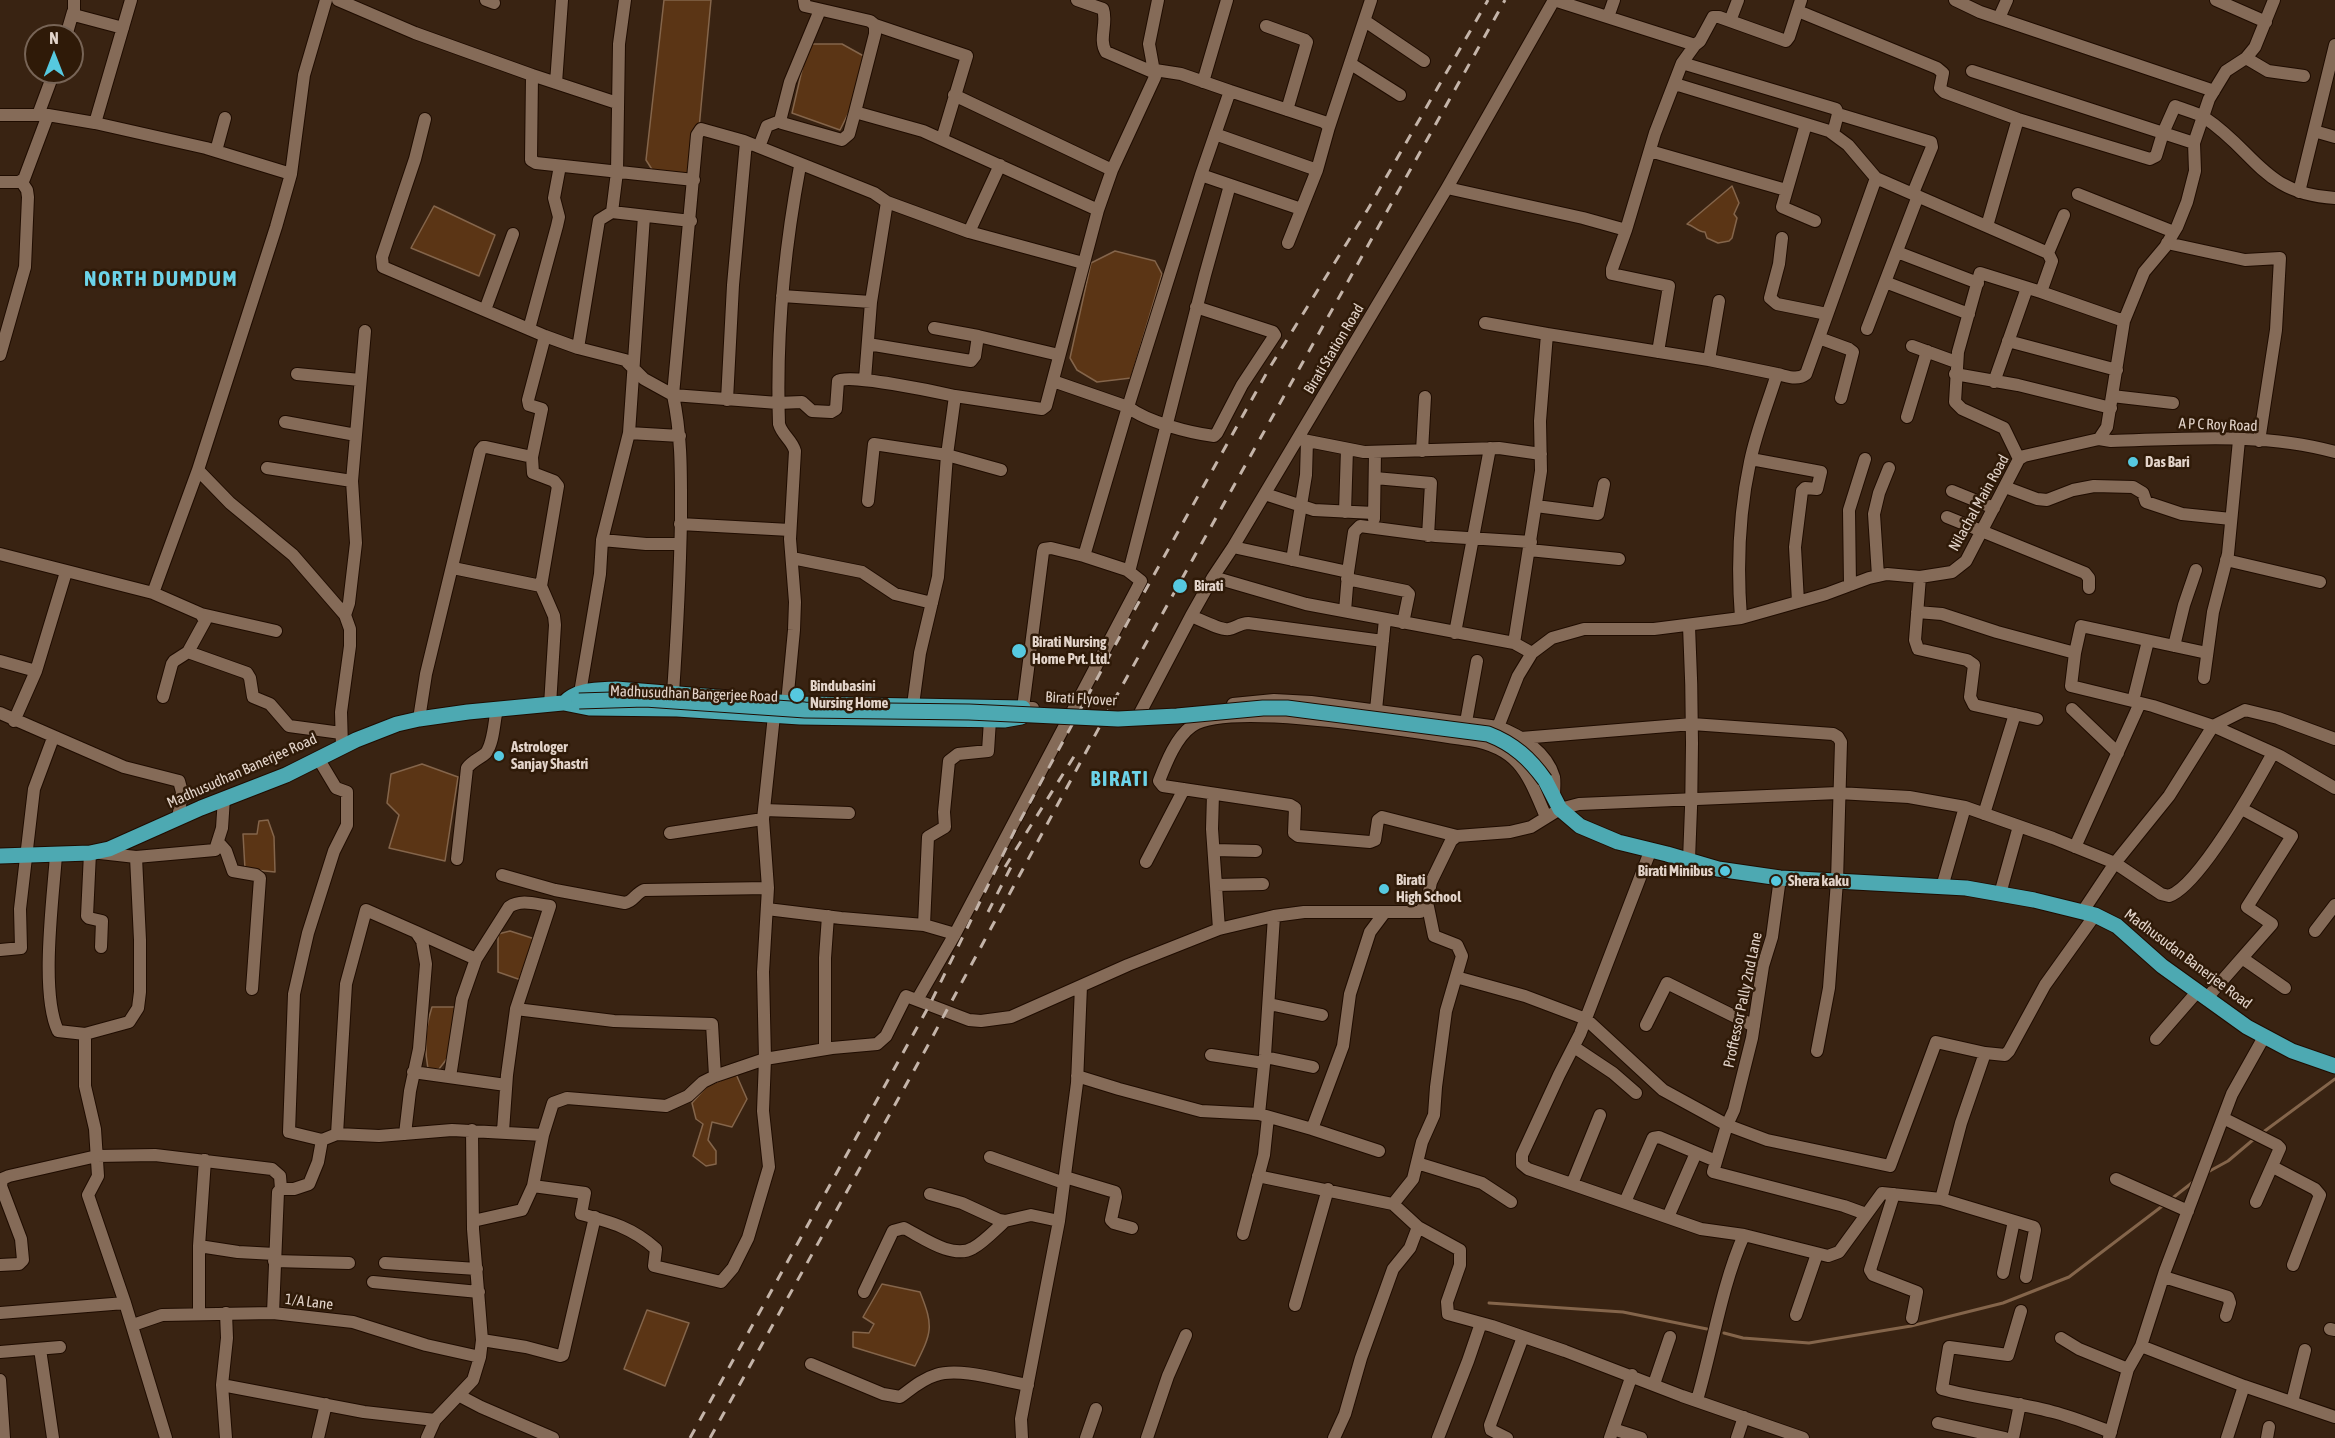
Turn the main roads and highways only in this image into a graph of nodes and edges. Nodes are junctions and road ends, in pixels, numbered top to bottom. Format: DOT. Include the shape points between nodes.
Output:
graph roads {
  1 [pos="580,697"];
  2 [pos="557,704"];
  3 [pos="779,707"];
  4 [pos="497,709"];
  5 [pos="1557,803"];
  6 [pos="0,856"];
  7 [pos="2334,1066"];
  1 -- 2 [label="main road, Birati Flyover"];
  1 -- 3 [label="main road, Madhusudhan Bangerjee Road" via="616,689"];
  1 -- 5 [label="main road, Birati Flyover, bridge" via="805,710 1118,719 1287,708 1488,734 1533,763"];
  2 -- 3 [label="main road, Madhusudhan Bangerjee Road" via="589,708"];
  2 -- 4 [label="main road, Madhusudhan Bangerjee Road"];
  3 -- 3 [label="main road, Madhusudhan Bangerjee Road" via="997,720 1021,717 1023,708"];
  4 -- 6 [label="main road, Madhusudhan Banerjee Road" via="419,719 342,740 286,775 110,849"];
  5 -- 7 [label="main road, Madhusudan Banerjee Road" via="1580,826 1618,842 1736,873 1942,886 2089,913 2117,926 2201,996 2264,1037"];
}
